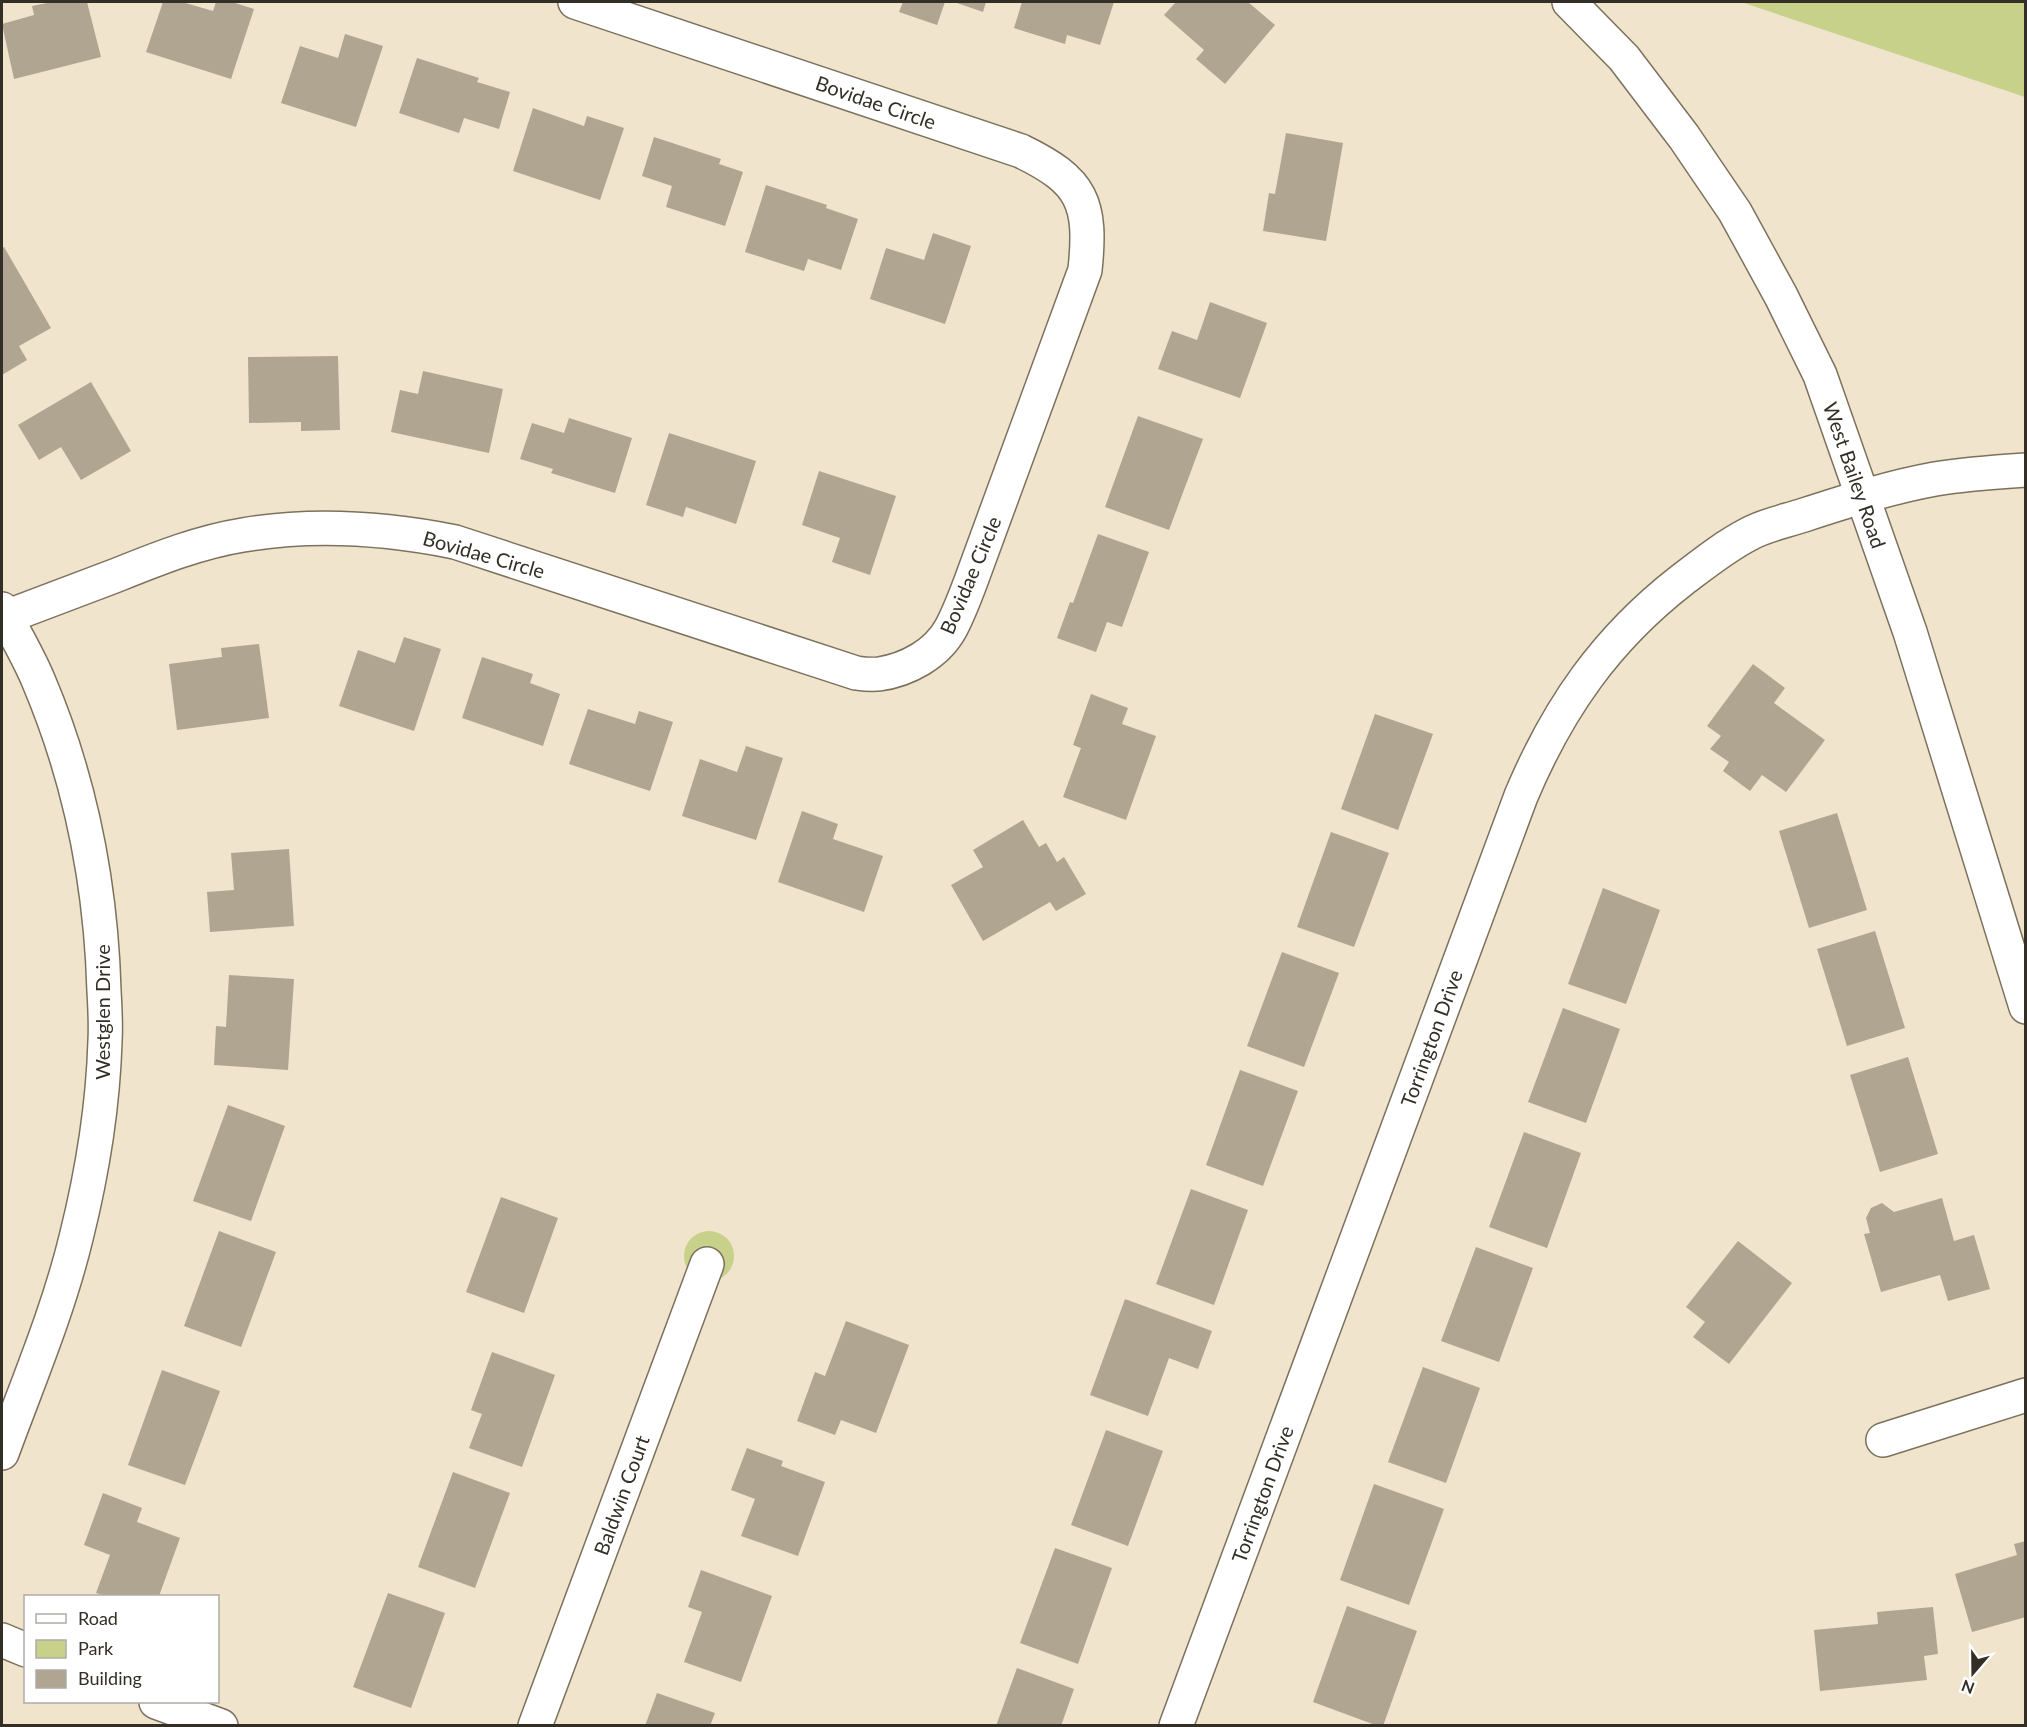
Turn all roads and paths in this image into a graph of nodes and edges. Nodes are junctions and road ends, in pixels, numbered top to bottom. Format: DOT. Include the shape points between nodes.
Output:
graph roads {
  1 [pos="575,2"];
  2 [pos="1569,2"];
  3 [pos="2025,470"];
  4 [pos="1863,496"];
  5 [pos="4,613"];
  6 [pos="2025,1007"];
  7 [pos="706,1264"];
  8 [pos="2025,1395"];
  9 [pos="1883,1440"];
  10 [pos="2,1453"];
  11 [pos="2,1640"];
  12 [pos="24,1649"];
  13 [pos="161,1703"];
  14 [pos="221,1725"];
  15 [pos="535,1725"];
  16 [pos="1176,1725"];
  1 -- 5 [label="street, Bovidae Circle" via="1021,151 1042,161 1074,188 1086,214 1085,270 971,581 940,644 903,668 878,674 856,673 455,542 359,528 241,535 171,554"];
  2 -- 4 [label="street, West Bailey Road" via="1624,58 1734,212 1820,375"];
  3 -- 4 [label="street, Torrington Drive" via="1935,480"];
  4 -- 6 [label="street, West Bailey Road" via="1910,632"];
  4 -- 16 [label="street, Torrington Drive" via="1751,533 1715,554 1651,604 1614,642 1566,706 1521,795"];
  5 -- 10 [label="street, Westglen Drive" via="39,681 71,771 90,851 103,939 106,1040 94,1153 76,1239 49,1328"];
  7 -- 15 [label="street, Baldwin Court"];
  8 -- 9 [label="street"];
  11 -- 12 [label="street"];
  13 -- 14 [label="street"];
}
